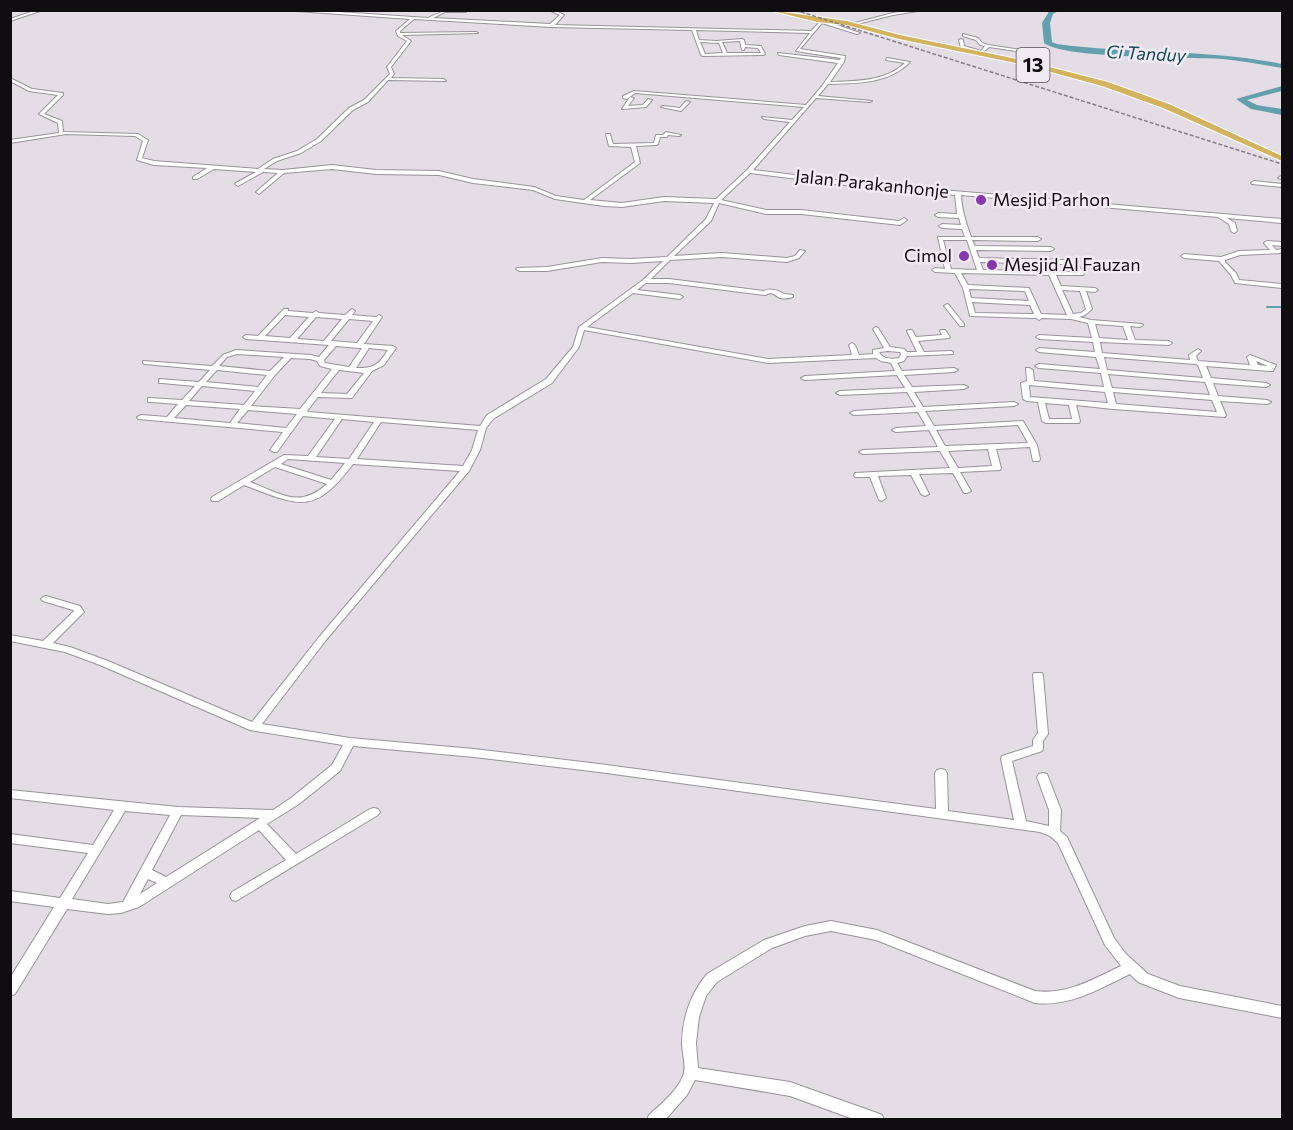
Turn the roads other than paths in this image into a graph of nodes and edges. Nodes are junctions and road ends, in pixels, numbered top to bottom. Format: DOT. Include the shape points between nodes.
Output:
graph roads {
  1 [pos="42,10"];
  2 [pos="283,10"];
  3 [pos="350,10"];
  4 [pos="368,10"];
  5 [pos="550,10"];
  6 [pos="772,10"];
  7 [pos="923,10"];
  8 [pos="446,11"];
  9 [pos="464,12"];
  10 [pos="327,14"];
  11 [pos="373,17"];
  12 [pos="451,18"];
  13 [pos="412,19"];
  14 [pos="10,20"];
  15 [pos="426,20"];
  16 [pos="446,21"];
  17 [pos="822,21"];
  18 [pos="853,24"];
  19 [pos="551,26"];
  20 [pos="693,28"];
  21 [pos="811,32"];
  22 [pos="476,33"];
  23 [pos="858,33"];
  24 [pos="397,34"];
  25 [pos="964,35"];
  26 [pos="961,40"];
  27 [pos="697,41"];
  28 [pos="718,41"];
  29 [pos="743,46"];
  30 [pos="988,46"];
  31 [pos="1040,51"];
  32 [pos="981,53"];
  33 [pos="779,54"];
  34 [pos="726,55"];
  35 [pos="744,55"];
  36 [pos="887,59"];
  37 [pos="842,62"];
  38 [pos="10,79"];
  39 [pos="389,79"];
  40 [pos="444,80"];
  41 [pos="828,82"];
  42 [pos="815,97"];
  43 [pos="632,98"];
  44 [pos="697,98"];
  45 [pos="650,100"];
  46 [pos="870,100"];
  47 [pos="807,106"];
  48 [pos="764,118"];
  49 [pos="792,122"];
  50 [pos="61,133"];
  51 [pos="633,134"];
  52 [pos="608,135"];
  53 [pos="679,135"];
  54 [pos="10,142"];
  55 [pos="632,145"];
  56 [pos="1282,159"];
  57 [pos="213,167"];
  58 [pos="261,170"];
  59 [pos="749,171"];
  60 [pos="283,172"];
  61 [pos="195,178"];
  62 [pos="1254,183"];
  63 [pos="238,184"];
  64 [pos="1282,186"];
  65 [pos="259,192"];
  66 [pos="958,193"];
  67 [pos="586,201"];
  68 [pos="717,201"];
  69 [pos="938,215"];
  70 [pos="1220,215"];
  71 [pos="962,216"];
  72 [pos="1282,221"];
  73 [pos="903,222"];
  74 [pos="942,226"];
  75 [pos="966,226"];
  76 [pos="1234,231"];
  77 [pos="970,237"];
  78 [pos="1038,239"];
  79 [pos="1260,243"];
  80 [pos="1267,243"];
  81 [pos="1282,244"];
  82 [pos="973,248"];
  83 [pos="1051,249"];
  84 [pos="802,251"];
  85 [pos="1276,252"];
  86 [pos="1184,256"];
  87 [pos="668,258"];
  88 [pos="1222,259"];
  89 [pos="977,260"];
  90 [pos="999,261"];
  91 [pos="1282,261"];
  92 [pos="519,269"];
  93 [pos="935,270"];
  94 [pos="949,271"];
  95 [pos="957,271"];
  96 [pos="981,272"];
  97 [pos="1004,273"];
  98 [pos="1052,274"];
  99 [pos="645,281"];
  100 [pos="965,286"];
  101 [pos="1282,286"];
  102 [pos="1058,288"];
  103 [pos="1082,289"];
  104 [pos="1095,290"];
  105 [pos="632,291"];
  106 [pos="791,296"];
  107 [pos="680,297"];
  108 [pos="969,300"];
  109 [pos="1032,303"];
  110 [pos="947,306"];
  111 [pos="352,310"];
  112 [pos="316,313"];
  113 [pos="955,315"];
  114 [pos="972,315"];
  115 [pos="347,317"];
  116 [pos="1071,317"];
  117 [pos="1039,318"];
  118 [pos="1091,322"];
  119 [pos="1126,324"];
  120 [pos="962,325"];
  121 [pos="1140,325"];
  122 [pos="581,328"];
  123 [pos="876,329"];
  124 [pos="246,337"];
  125 [pos="1039,337"];
  126 [pos="260,338"];
  127 [pos="292,340"];
  128 [pos="1097,340"];
  129 [pos="302,341"];
  130 [pos="1132,342"];
  131 [pos="330,343"];
  132 [pos="1169,343"];
  133 [pos="852,345"];
  134 [pos="363,346"];
  135 [pos="888,349"];
  136 [pos="1039,350"];
  137 [pos="1198,351"];
  138 [pos="905,354"];
  139 [pos="922,354"];
  140 [pos="1100,354"];
  141 [pos="287,356"];
  142 [pos="877,356"];
  143 [pos="856,357"];
  144 [pos="320,360"];
  145 [pos="893,361"];
  146 [pos="145,362"];
  147 [pos="1198,363"];
  148 [pos="1039,366"];
  149 [pos="1255,367"];
  150 [pos="214,368"];
  151 [pos="337,368"];
  152 [pos="351,369"];
  153 [pos="368,370"];
  154 [pos="954,370"];
  155 [pos="1029,370"];
  156 [pos="1104,372"];
  157 [pos="272,373"];
  158 [pos="900,373"];
  159 [pos="804,378"];
  160 [pos="1208,380"];
  161 [pos="162,381"];
  162 [pos="1031,383"];
  163 [pos="201,384"];
  164 [pos="1266,385"];
  165 [pos="964,387"];
  166 [pos="259,389"];
  167 [pos="910,390"];
  168 [pos="1109,390"];
  169 [pos="840,393"];
  170 [pos="316,395"];
  171 [pos="1215,398"];
  172 [pos="151,400"];
  173 [pos="1041,401"];
  174 [pos="185,402"];
  175 [pos="1267,402"];
  176 [pos="1072,403"];
  177 [pos="1014,404"];
  178 [pos="245,407"];
  179 [pos="1113,407"];
  180 [pos="921,409"];
  181 [pos="303,413"];
  182 [pos="854,413"];
  183 [pos="141,417"];
  184 [pos="339,418"];
  185 [pos="168,420"];
  186 [pos="378,421"];
  187 [pos="232,425"];
  188 [pos="482,428"];
  189 [pos="932,428"];
  190 [pos="288,430"];
  191 [pos="896,430"];
  192 [pos="1033,445"];
  193 [pos="991,446"];
  194 [pos="945,449"];
  195 [pos="274,450"];
  196 [pos="863,452"];
  197 [pos="311,458"];
  198 [pos="1036,459"];
  199 [pos="352,461"];
  200 [pos="273,464"];
  201 [pos="466,469"];
  202 [pos="955,470"];
  203 [pos="914,472"];
  204 [pos="873,475"];
  205 [pos="858,476"];
  206 [pos="243,482"];
  207 [pos="333,483"];
  208 [pos="967,491"];
  209 [pos="925,494"];
  210 [pos="882,498"];
  211 [pos="215,499"];
  212 [pos="46,599"];
  213 [pos="10,638"];
  214 [pos="45,644"];
  215 [pos="1038,675"];
  216 [pos="254,727"];
  217 [pos="351,742"];
  218 [pos="941,773"];
  219 [pos="1043,777"];
  220 [pos="10,794"];
  221 [pos="121,806"];
  222 [pos="178,811"];
  223 [pos="374,812"];
  224 [pos="274,814"];
  225 [pos="942,815"];
  226 [pos="260,823"];
  227 [pos="1021,826"];
  228 [pos="1054,832"];
  229 [pos="10,838"];
  230 [pos="96,850"];
  231 [pos="294,860"];
  232 [pos="145,872"];
  233 [pos="166,882"];
  234 [pos="10,896"];
  235 [pos="237,896"];
  236 [pos="64,903"];
  237 [pos="127,906"];
  238 [pos="1131,968"];
  239 [pos="10,990"];
  240 [pos="1282,1012"];
  241 [pos="691,1073"];
  242 [pos="654,1119"];
  243 [pos="877,1119"];
  1 -- 14 [label="street"];
  2 -- 10 [label="street"];
  3 -- 10 [label="street"];
  4 -- 11 [label="street" via="378,12"];
  5 -- 19 [label="street" via="562,15"];
  6 -- 17 [label="highway, 13"];
  7 -- 18 [label="street"];
  8 -- 9 [label="street"];
  8 -- 15 [label="street"];
  10 -- 11 [label="street"];
  11 -- 13 [label="street"];
  12 -- 16 [label="street"];
  13 -- 15 [label="street"];
  13 -- 24 [label="street"];
  15 -- 16 [label="street"];
  16 -- 19 [label="street"];
  17 -- 18 [label="highway, 13"];
  17 -- 21 [label="street"];
  17 -- 23 [label="street"];
  18 -- 32 [label="highway, 13"];
  19 -- 20 [label="street" via="625,31"];
  20 -- 21 [label="street"];
  20 -- 27 [label="street"];
  21 -- 37 [label="street" via="797,50 841,55"];
  22 -- 24 [label="street"];
  24 -- 39 [label="street" via="410,41 389,67"];
  25 -- 30 [label="street"];
  26 -- 32 [label="street" via="962,46"];
  27 -- 28 [label="street"];
  27 -- 34 [label="street" via="703,55"];
  28 -- 29 [label="street" via="742,40"];
  28 -- 34 [label="street"];
  29 -- 35 [label="street"];
  29 -- 35 [label="street" via="761,47 764,54"];
  30 -- 31 [label="street"];
  30 -- 32 [label="street"];
  32 -- 56 [label="highway, 13" via="1132,93"];
  33 -- 37 [label="street"];
  34 -- 35 [label="street"];
  36 -- 41 [label="street" via="908,62 901,70 883,77"];
  37 -- 41 [label="street"];
  38 -- 50 [label="street" via="31,90 61,94 41,114 60,122"];
  39 -- 40 [label="street"];
  39 -- 58 [label="street" via="319,140"];
  41 -- 42 [label="street"];
  42 -- 46 [label="street"];
  42 -- 47 [label="street"];
  43 -- 44 [label="street" via="625,97 634,93"];
  43 -- 45 [label="street"];
  43 -- 45 [label="street" via="624,108 644,106"];
  44 -- 45 [label="street" via="681,110 663,107 668,101"];
  44 -- 47 [label="street"];
  47 -- 49 [label="street"];
  48 -- 49 [label="street"];
  49 -- 59 [label="street"];
  50 -- 54 [label="street"];
  50 -- 57 [label="street" via="141,136 146,142 139,156 141,161"];
  51 -- 55 [label="street"];
  52 -- 55 [label="street" via="611,145"];
  53 -- 55 [label="street" via="666,133 658,136 656,144"];
  55 -- 67 [label="street" via="638,164"];
  57 -- 58 [label="street"];
  57 -- 61 [label="street"];
  58 -- 60 [label="street"];
  58 -- 63 [label="street"];
  59 -- 66 [label="street, Jalan Parakanhonje"];
  59 -- 68 [label="street"];
  60 -- 65 [label="street"];
  60 -- 67 [label="street" via="332,167 439,173"];
  62 -- 64 [label="street"];
  66 -- 70 [label="street, Jalan Parakanhonje"];
  66 -- 71 [label="street"];
  67 -- 68 [label="street" via="614,205 657,199"];
  68 -- 73 [label="street" via="766,212"];
  68 -- 87 [label="street" via="709,220"];
  69 -- 71 [label="street"];
  70 -- 72 [label="street, Jalan Parakanhonje"];
  70 -- 76 [label="street" via="1232,223"];
  71 -- 75 [label="street"];
  74 -- 75 [label="street"];
  75 -- 77 [label="street"];
  77 -- 78 [label="street"];
  77 -- 82 [label="street"];
  77 -- 94 [label="street" via="939,238"];
  79 -- 80 [label="street"];
  80 -- 81 [label="street"];
  80 -- 85 [label="street"];
  82 -- 83 [label="street"];
  82 -- 89 [label="street"];
  84 -- 87 [label="street" via="788,260 724,255"];
  85 -- 88 [label="street" via="1239,253"];
  85 -- 91 [label="street"];
  86 -- 88 [label="street"];
  87 -- 92 [label="street"];
  87 -- 99 [label="street"];
  88 -- 101 [label="street" via="1237,282"];
  89 -- 90 [label="street"];
  89 -- 96 [label="street"];
  90 -- 97 [label="street"];
  90 -- 98 [label="street" via="1068,263 1081,274"];
  93 -- 94 [label="street"];
  94 -- 95 [label="street"];
  95 -- 96 [label="street"];
  95 -- 100 [label="street"];
  96 -- 97 [label="street"];
  97 -- 98 [label="street"];
  98 -- 102 [label="street"];
  99 -- 105 [label="street"];
  99 -- 106 [label="street"];
  100 -- 108 [label="street"];
  100 -- 109 [label="street" via="1026,285"];
  102 -- 103 [label="street"];
  102 -- 116 [label="street"];
  103 -- 104 [label="street"];
  103 -- 116 [label="street" via="1089,309"];
  105 -- 107 [label="street"];
  105 -- 122 [label="street"];
  108 -- 109 [label="street"];
  108 -- 114 [label="street"];
  109 -- 117 [label="street"];
  110 -- 113 [label="street"];
  111 -- 115 [label="street"];
  112 -- 115 [label="street"];
  112 -- 126 [label="street" via="284,312"];
  112 -- 127 [label="street"];
  113 -- 114 [label="street"];
  113 -- 120 [label="street"];
  114 -- 117 [label="street"];
  115 -- 131 [label="street"];
  115 -- 134 [label="street" via="379,317"];
  116 -- 117 [label="street"];
  116 -- 118 [label="street"];
  118 -- 119 [label="street"];
  118 -- 128 [label="street"];
  119 -- 121 [label="street"];
  119 -- 130 [label="street"];
  122 -- 143 [label="street" via="775,361"];
  122 -- 188 [label="street" via="576,347 549,381 498,411"];
  123 -- 135 [label="street"];
  124 -- 126 [label="street"];
  125 -- 128 [label="street"];
  126 -- 127 [label="street"];
  127 -- 129 [label="street"];
  128 -- 130 [label="street"];
  128 -- 140 [label="street"];
  129 -- 131 [label="street"];
  129 -- 141 [label="street"];
  130 -- 132 [label="street"];
  131 -- 134 [label="street"];
  131 -- 144 [label="street"];
  133 -- 143 [label="street"];
  134 -- 152 [label="street"];
  134 -- 153 [label="street" via="393,350 382,364"];
  135 -- 138 [label="street"];
  135 -- 142 [label="street" via="875,351"];
  136 -- 140 [label="street"];
  137 -- 147 [label="street" via="1192,355"];
  138 -- 139 [label="street"];
  138 -- 145 [label="street" via="902,360"];
  139 -- 139 [label="street" via="912,335 945,334 952,351"];
  140 -- 147 [label="street"];
  140 -- 156 [label="street"];
  141 -- 144 [label="street"];
  141 -- 150 [label="street" via="232,353"];
  141 -- 157 [label="street"];
  142 -- 143 [label="street"];
  142 -- 145 [label="street"];
  144 -- 151 [label="street" via="322,365"];
  145 -- 158 [label="street"];
  146 -- 150 [label="street"];
  147 -- 149 [label="street"];
  147 -- 160 [label="street"];
  148 -- 156 [label="street"];
  150 -- 157 [label="street"];
  150 -- 163 [label="street"];
  151 -- 152 [label="street"];
  151 -- 170 [label="street"];
  152 -- 153 [label="street"];
  153 -- 170 [label="street" via="350,396"];
  154 -- 158 [label="street"];
  155 -- 162 [label="street"];
  156 -- 160 [label="street"];
  156 -- 168 [label="street"];
  157 -- 166 [label="street"];
  158 -- 159 [label="street"];
  158 -- 167 [label="street"];
  160 -- 164 [label="street"];
  160 -- 171 [label="street"];
  161 -- 163 [label="street"];
  162 -- 168 [label="street"];
  162 -- 173 [label="street" via="1025,383 1027,399"];
  163 -- 166 [label="street"];
  163 -- 174 [label="street"];
  165 -- 167 [label="street"];
  166 -- 178 [label="street"];
  167 -- 169 [label="street"];
  167 -- 180 [label="street"];
  168 -- 171 [label="street"];
  168 -- 179 [label="street"];
  170 -- 181 [label="street"];
  171 -- 175 [label="street"];
  171 -- 179 [label="street" via="1222,416"];
  172 -- 174 [label="street"];
  173 -- 176 [label="street"];
  173 -- 176 [label="street" via="1046,421 1076,421"];
  174 -- 178 [label="street"];
  174 -- 185 [label="street"];
  176 -- 179 [label="street"];
  177 -- 180 [label="street"];
  178 -- 181 [label="street"];
  178 -- 187 [label="street"];
  180 -- 182 [label="street"];
  180 -- 189 [label="street"];
  181 -- 184 [label="street"];
  181 -- 190 [label="street"];
  183 -- 185 [label="street"];
  184 -- 186 [label="street"];
  184 -- 197 [label="street"];
  185 -- 187 [label="street"];
  186 -- 188 [label="street"];
  186 -- 199 [label="street"];
  187 -- 190 [label="street"];
  188 -- 201 [label="street"];
  189 -- 191 [label="street"];
  189 -- 192 [label="street" via="1020,423"];
  189 -- 194 [label="street"];
  190 -- 195 [label="street"];
  192 -- 193 [label="street"];
  192 -- 198 [label="street"];
  193 -- 194 [label="street"];
  193 -- 202 [label="street" via="997,468"];
  194 -- 196 [label="street"];
  194 -- 202 [label="street"];
  197 -- 199 [label="street"];
  197 -- 200 [label="street" via="287,457"];
  199 -- 201 [label="street"];
  199 -- 207 [label="street"];
  200 -- 206 [label="street"];
  200 -- 207 [label="street"];
  201 -- 216 [label="street" via="323,638"];
  202 -- 203 [label="street"];
  202 -- 208 [label="street"];
  203 -- 204 [label="street"];
  203 -- 209 [label="street"];
  204 -- 205 [label="street"];
  204 -- 210 [label="street"];
  206 -- 207 [label="street" via="301,501"];
  206 -- 211 [label="street"];
  212 -- 214 [label="street" via="79,612"];
  213 -- 214 [label="street"];
  214 -- 216 [label="street" via="104,663"];
  215 -- 227 [label="street" via="1043,734 1038,748 1006,759"];
  216 -- 217 [label="street"];
  217 -- 224 [label="street" via="336,768"];
  217 -- 225 [label="street" via="486,754"];
  218 -- 225 [label="street"];
  219 -- 228 [label="street" via="1055,810"];
  220 -- 221 [label="street"];
  221 -- 222 [label="street"];
  221 -- 230 [label="street"];
  222 -- 224 [label="street"];
  222 -- 232 [label="street"];
  223 -- 231 [label="street"];
  224 -- 226 [label="street"];
  225 -- 227 [label="street"];
  226 -- 231 [label="street"];
  226 -- 233 [label="street"];
  227 -- 228 [label="street"];
  228 -- 238 [label="street" via="1063,840 1109,941"];
  229 -- 230 [label="street"];
  230 -- 236 [label="street"];
  231 -- 235 [label="street"];
  232 -- 233 [label="street"];
  232 -- 237 [label="street"];
  233 -- 237 [label="street"];
  234 -- 236 [label="street"];
  236 -- 237 [label="street" via="108,909"];
  236 -- 239 [label="street"];
  238 -- 240 [label="street" via="1143,978 1179,992"];
  238 -- 241 [label="street" via="1068,996 1046,1000 877,935 831,926 818,928 768,944 705,985 691,1022"];
  241 -- 242 [label="street" via="680,1093"];
  241 -- 243 [label="street" via="790,1089"];
}
